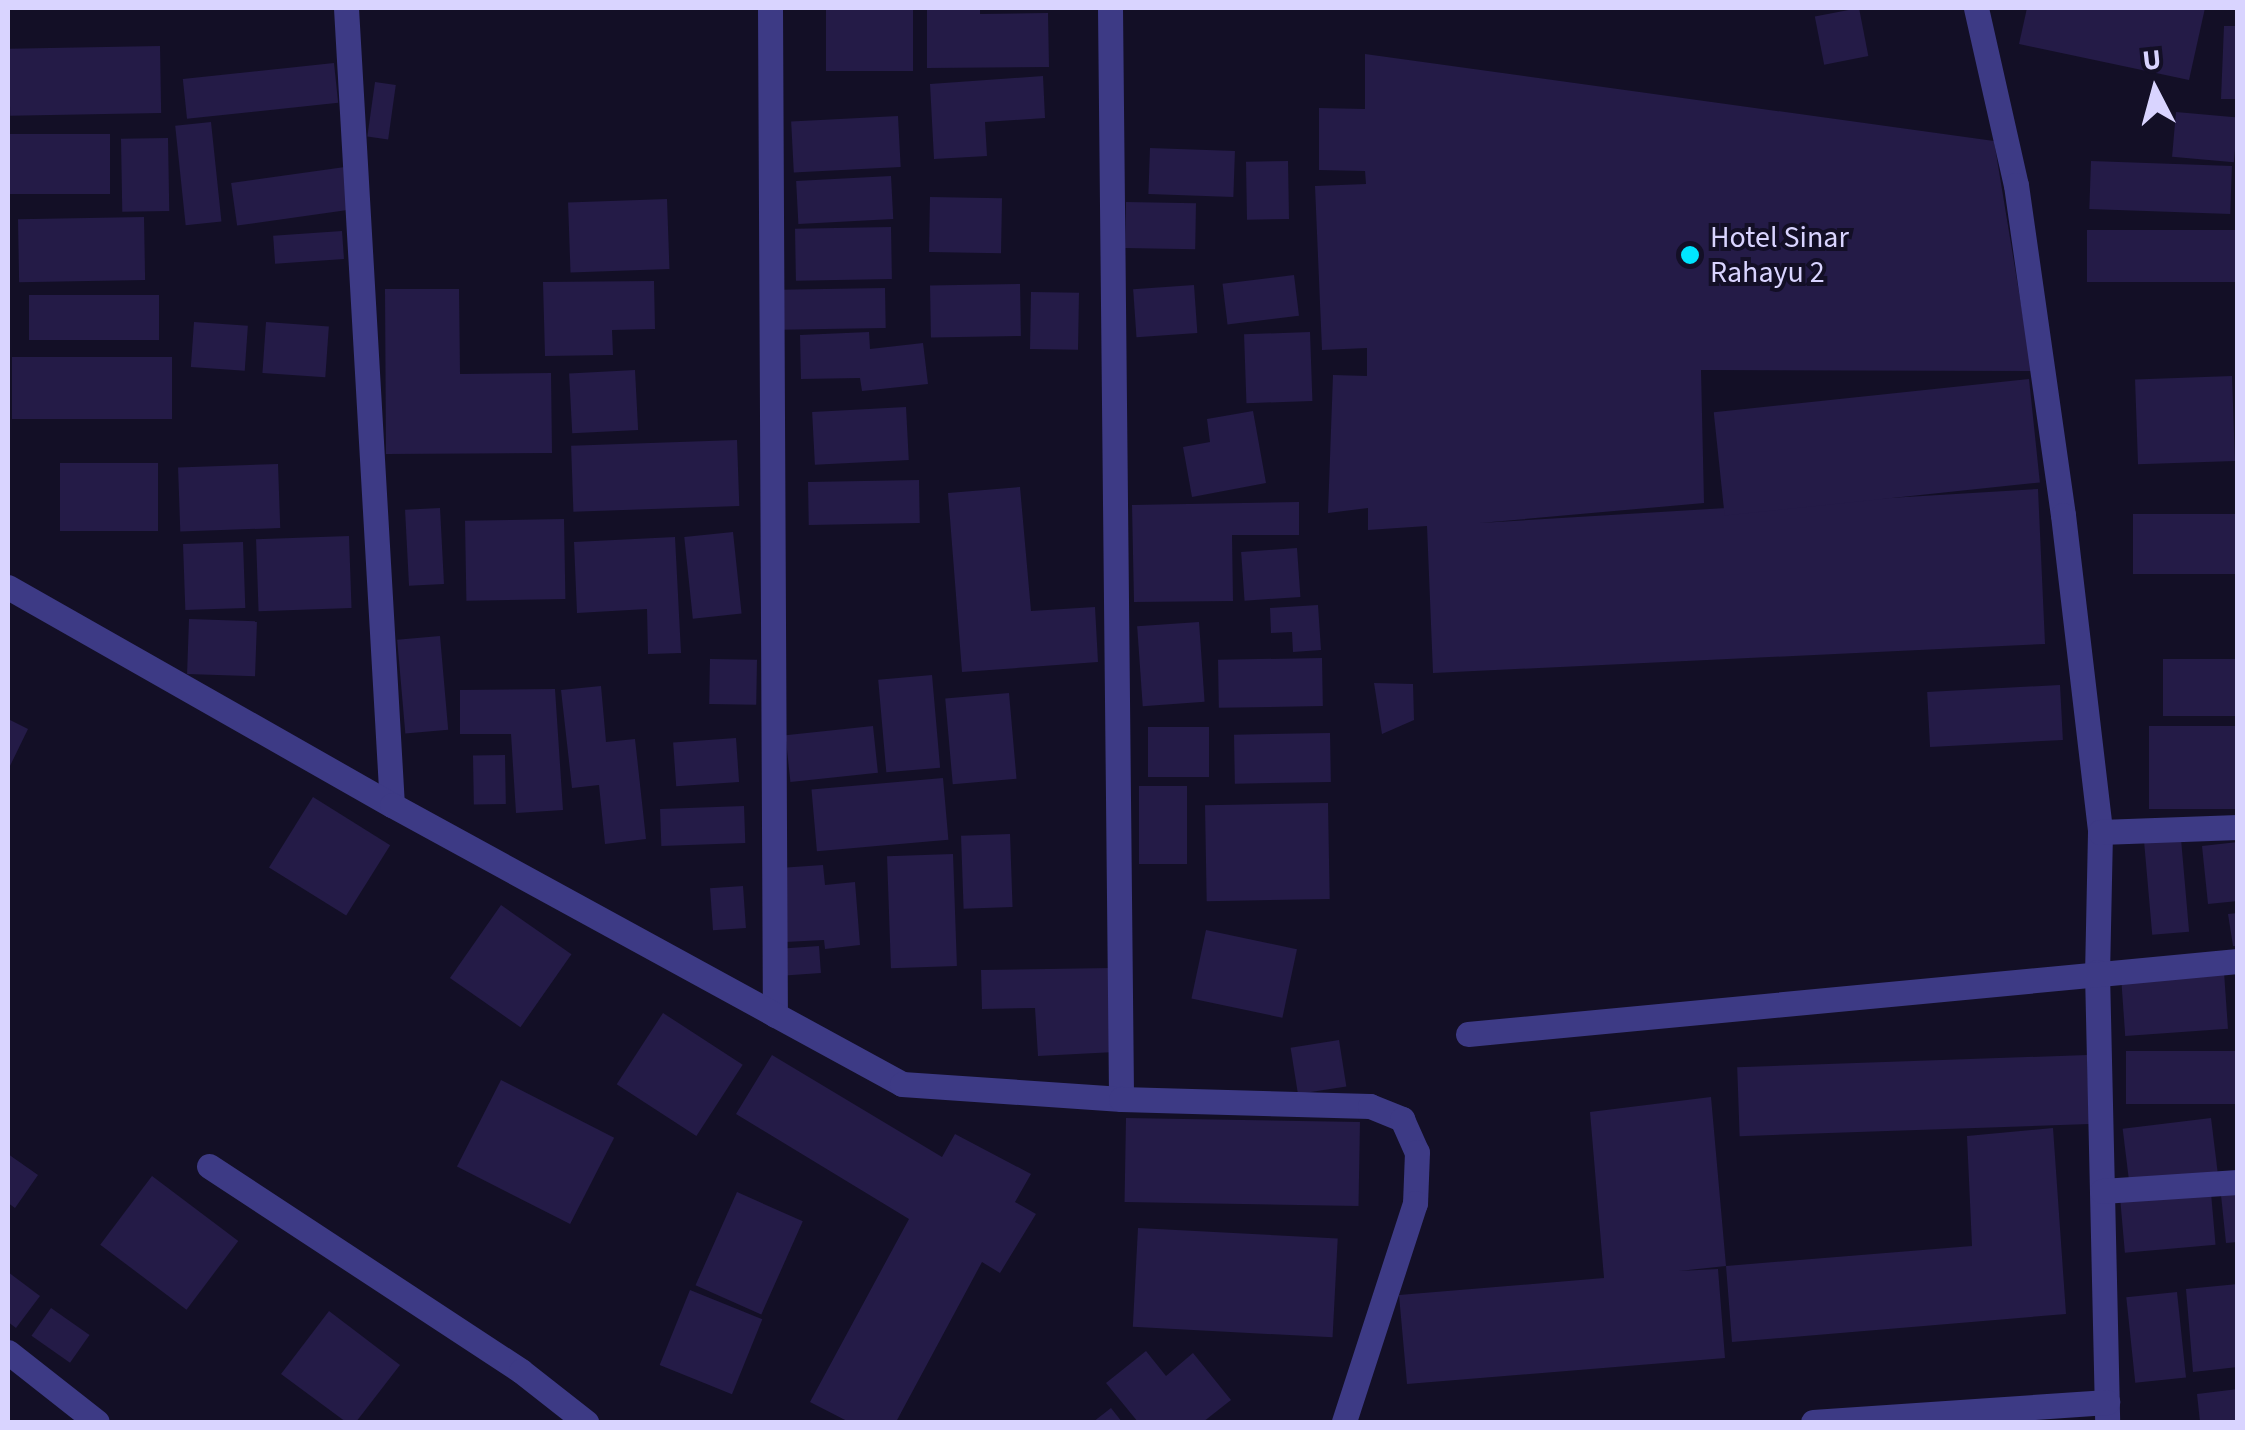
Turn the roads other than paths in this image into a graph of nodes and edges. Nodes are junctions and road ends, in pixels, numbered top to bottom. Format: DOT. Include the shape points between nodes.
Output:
graph roads {
  1 [pos="346,8"];
  2 [pos="770,8"];
  3 [pos="1110,8"];
  4 [pos="1976,8"];
  5 [pos="8,586"];
  6 [pos="392,805"];
  7 [pos="2238,827"];
  8 [pos="2100,832"];
  9 [pos="2238,961"];
  10 [pos="2096,972"];
  11 [pos="775,1015"];
  12 [pos="1468,1034"];
  13 [pos="1121,1099"];
  14 [pos="209,1166"];
  15 [pos="2238,1182"];
  16 [pos="2102,1191"];
  17 [pos="8,1352"];
  18 [pos="2107,1412"];
  19 [pos="97,1422"];
  20 [pos="586,1422"];
  21 [pos="1344,1422"];
  22 [pos="1812,1422"];
  1 -- 6 [label="street"];
  2 -- 11 [label="street"];
  3 -- 13 [label="street"];
  4 -- 8 [label="street" via="2016,185"];
  5 -- 6 [label="street"];
  6 -- 11 [label="street"];
  7 -- 8 [label="street"];
  8 -- 10 [label="street"];
  9 -- 10 [label="street"];
  10 -- 12 [label="street"];
  10 -- 16 [label="street"];
  11 -- 13 [label="street" via="902,1084"];
  13 -- 21 [label="street" via="1370,1106 1402,1118 1417,1152 1415,1203"];
  14 -- 20 [label="street" via="521,1371"];
  15 -- 16 [label="street"];
  16 -- 18 [label="street"];
  17 -- 19 [label="street"];
  18 -- 22 [label="street"];
}
